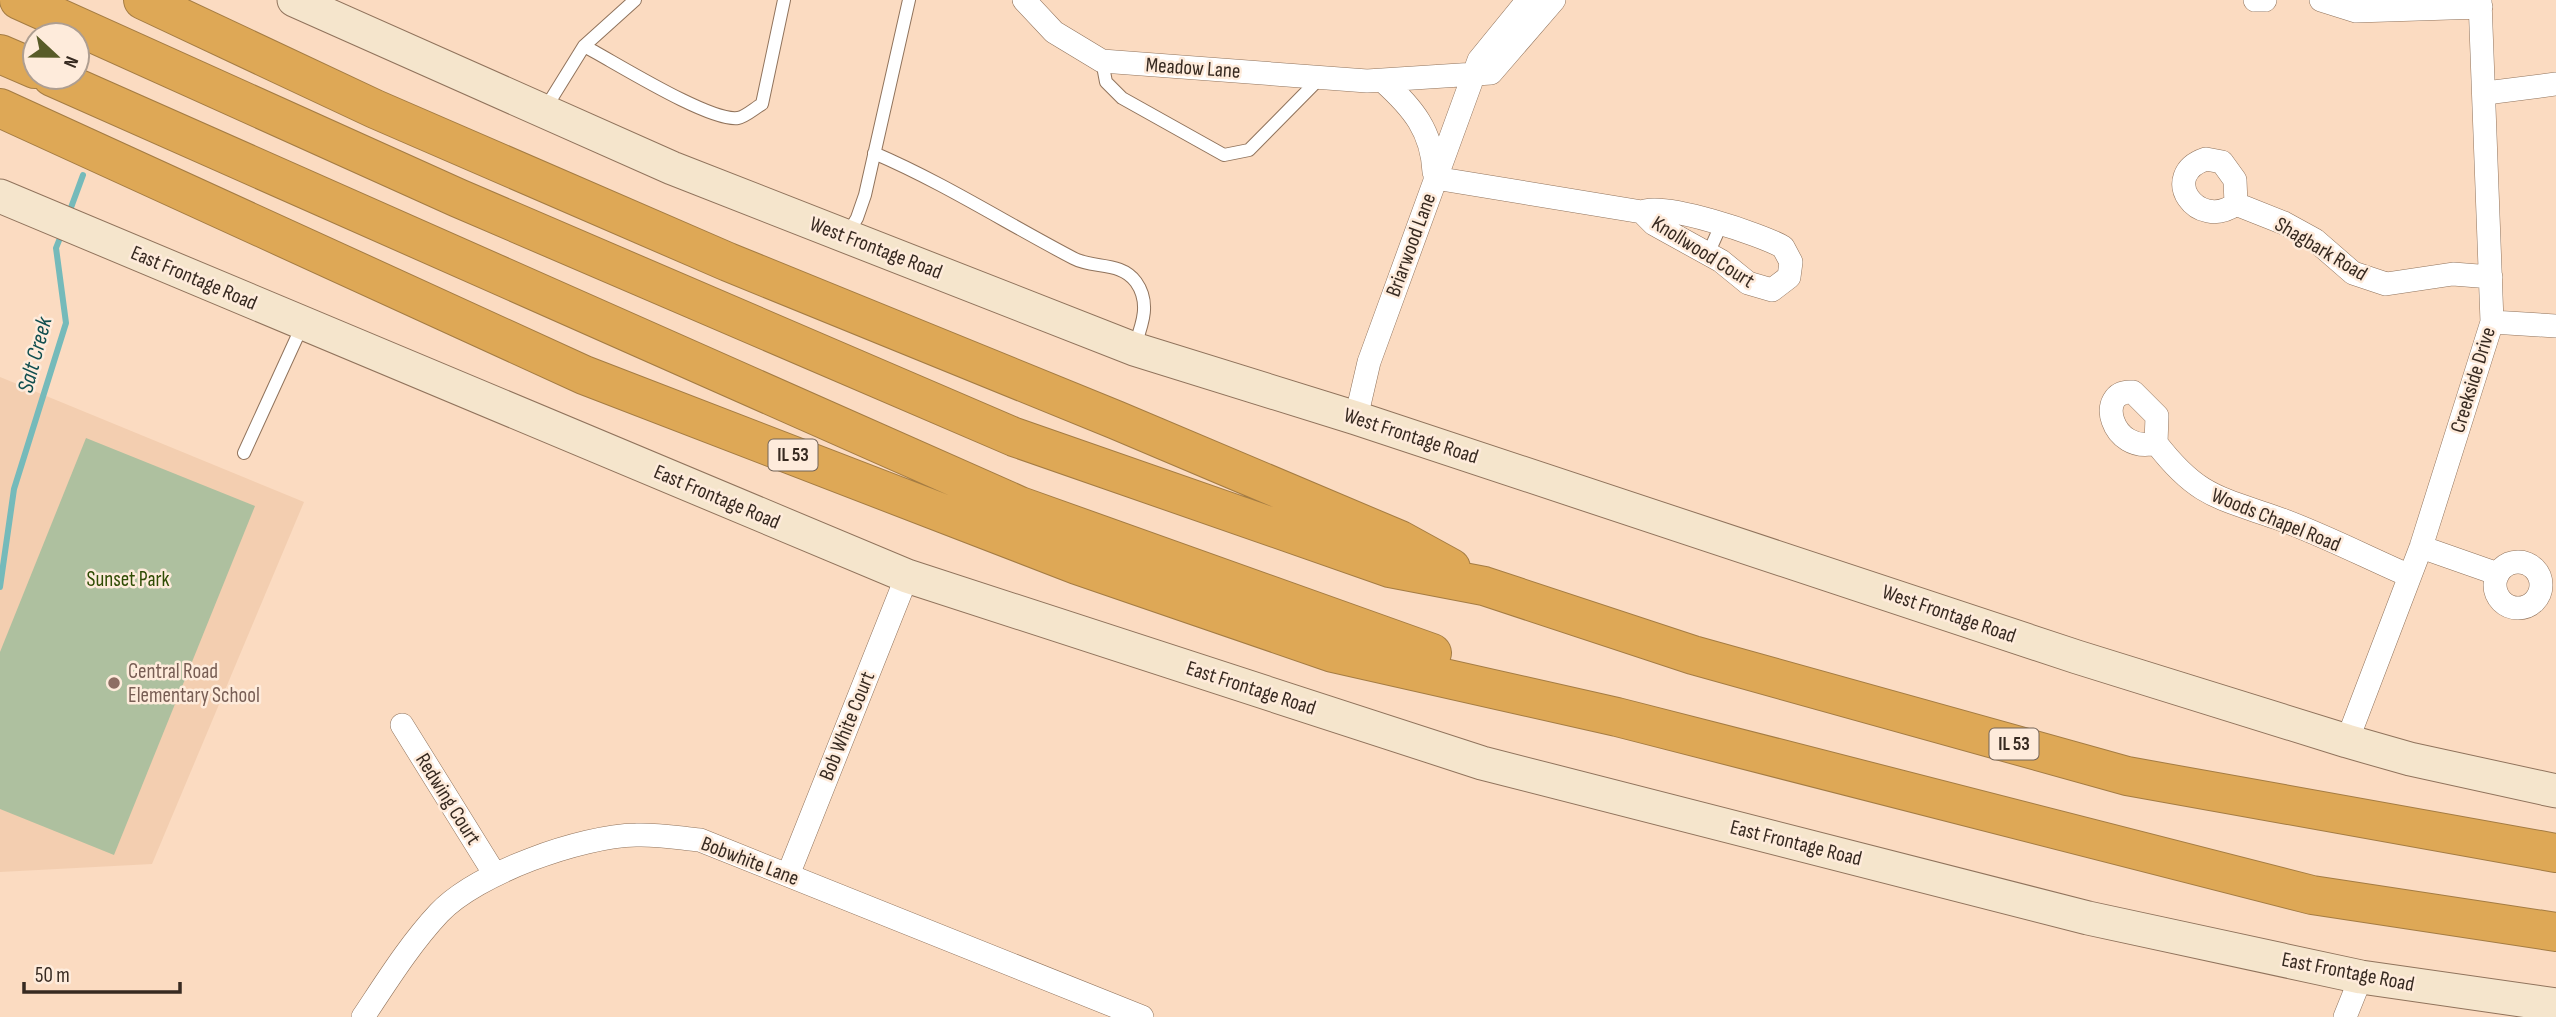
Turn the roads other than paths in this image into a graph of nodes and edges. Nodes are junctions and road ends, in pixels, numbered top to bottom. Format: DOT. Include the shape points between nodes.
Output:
graph roads {
  1 [pos="19,0"];
  2 [pos="143,0"];
  3 [pos="294,0"];
  4 [pos="635,0"];
  5 [pos="784,0"];
  6 [pos="909,0"];
  7 [pos="1024,0"];
  8 [pos="1554,0"];
  9 [pos="2255,0"];
  10 [pos="2265,0"];
  11 [pos="2321,0"];
  12 [pos="2481,3"];
  13 [pos="1524,14"];
  14 [pos="584,46"];
  15 [pos="0,54"];
  16 [pos="1102,61"];
  17 [pos="21,63"];
  18 [pos="1476,75"];
  19 [pos="1321,77"];
  20 [pos="1383,81"];
  21 [pos="2556,84"];
  22 [pos="84,91"];
  23 [pos="2486,93"];
  24 [pos="0,108"];
  25 [pos="543,112"];
  26 [pos="874,153"];
  27 [pos="1435,178"];
  28 [pos="0,196"];
  29 [pos="2236,204"];
  30 [pos="1642,212"];
  31 [pos="1721,225"];
  32 [pos="846,236"];
  33 [pos="1708,254"];
  34 [pos="2491,277"];
  35 [pos="2493,322"];
  36 [pos="303,324"];
  37 [pos="2556,326"];
  38 [pos="1134,349"];
  39 [pos="1356,418"];
  40 [pos="2156,443"];
  41 [pos="244,453"];
  42 [pos="2421,547"];
  43 [pos="2498,574"];
  44 [pos="907,576"];
  45 [pos="2410,576"];
  46 [pos="1484,586"];
  47 [pos="1617,717"];
  48 [pos="402,725"];
  49 [pos="2347,741"];
  50 [pos="2556,791"];
  51 [pos="2556,853"];
  52 [pos="494,873"];
  53 [pos="788,875"];
  54 [pos="2556,932"];
  55 [pos="2361,977"];
  56 [pos="2556,1005"];
  57 [pos="363,1017"];
  58 [pos="1142,1017"];
  59 [pos="2345,1017"];
  1 -- 46 [label="highway, IL 53" via="458,198 1014,437 1390,568"];
  2 -- 46 [label="highway, IL 53" via="376,109 728,262 1399,540"];
  3 -- 25 [label="street, West Frontage Road"];
  4 -- 14 [label="lane"];
  5 -- 14 [label="lane" via="762,104 738,118 718,114 643,81"];
  6 -- 26 [label="lane"];
  7 -- 16 [label="street, Meadow Lane" via="1054,32"];
  8 -- 13 [label="street"];
  9 -- 10 [label="street"];
  11 -- 12 [label="street" via="2356,11"];
  12 -- 23 [label="street, Creekside Drive"];
  13 -- 18 [label="street" via="1495,69"];
  14 -- 25 [label="lane"];
  15 -- 17 [label="highway"];
  16 -- 19 [label="street, Meadow Lane"];
  16 -- 19 [label="lane" via="1106,82 1122,98 1224,155 1249,150"];
  18 -- 20 [label="street, Meadow Lane"];
  18 -- 27 [label="street, Briarwood Lane"];
  19 -- 20 [label="street, Meadow Lane"];
  20 -- 27 [label="street" via="1414,110 1426,131"];
  21 -- 23 [label="street"];
  22 -- 47 [label="highway, IL 53" via="1020,506"];
  23 -- 34 [label="street, Creekside Drive"];
  24 -- 47 [label="highway, IL 53" via="584,375 1077,565 1333,653"];
  25 -- 32 [label="street, West Frontage Road"];
  26 -- 32 [label="lane" via="858,218"];
  26 -- 38 [label="lane" via="1077,260 1108,266 1134,279 1145,307"];
  27 -- 30 [label="street, Knollwood Court"];
  27 -- 39 [label="street, Briarwood Lane" via="1369,362"];
  28 -- 36 [label="street, East Frontage Road"];
  29 -- 34 [label="street, Shagbark Road" via="2315,240 2353,273 2386,284 2453,274"];
  30 -- 31 [label="street, Knollwood Court" via="1653,208 1675,211"];
  30 -- 33 [label="street, Knollwood Court" via="1654,224"];
  31 -- 33 [label="lane"];
  31 -- 33 [label="street, Knollwood Court" via="1783,247 1791,262 1789,277 1772,290 1755,286"];
  32 -- 38 [label="street, West Frontage Road"];
  34 -- 35 [label="street, Creekside Drive"];
  35 -- 37 [label="street"];
  35 -- 42 [label="street, Creekside Drive"];
  36 -- 41 [label="lane"];
  36 -- 44 [label="street, East Frontage Road"];
  38 -- 39 [label="street, West Frontage Road"];
  39 -- 49 [label="street, West Frontage Road" via="2077,657"];
  40 -- 45 [label="street, Woods Chapel Road" via="2174,466 2210,494"];
  42 -- 43 [label="street"];
  42 -- 45 [label="street, Creekside Drive"];
  44 -- 53 [label="street, Bob White Court"];
  44 -- 55 [label="street, East Frontage Road" via="1482,764 2088,918"];
  45 -- 49 [label="street, Creekside Drive"];
  46 -- 51 [label="highway, IL 53" via="1693,655 2127,776"];
  47 -- 54 [label="highway, IL 53" via="2312,895"];
  48 -- 52 [label="street, Redwing Court"];
  49 -- 50 [label="street, West Frontage Road"];
  52 -- 53 [label="street, Bobwhite Lane" via="596,839 636,834 700,840"];
  52 -- 57 [label="street, Bobwhite Lane" via="440,911"];
  53 -- 58 [label="street, Bobwhite Lane"];
  55 -- 56 [label="street, East Frontage Road"];
  55 -- 59 [label="street"];
}
